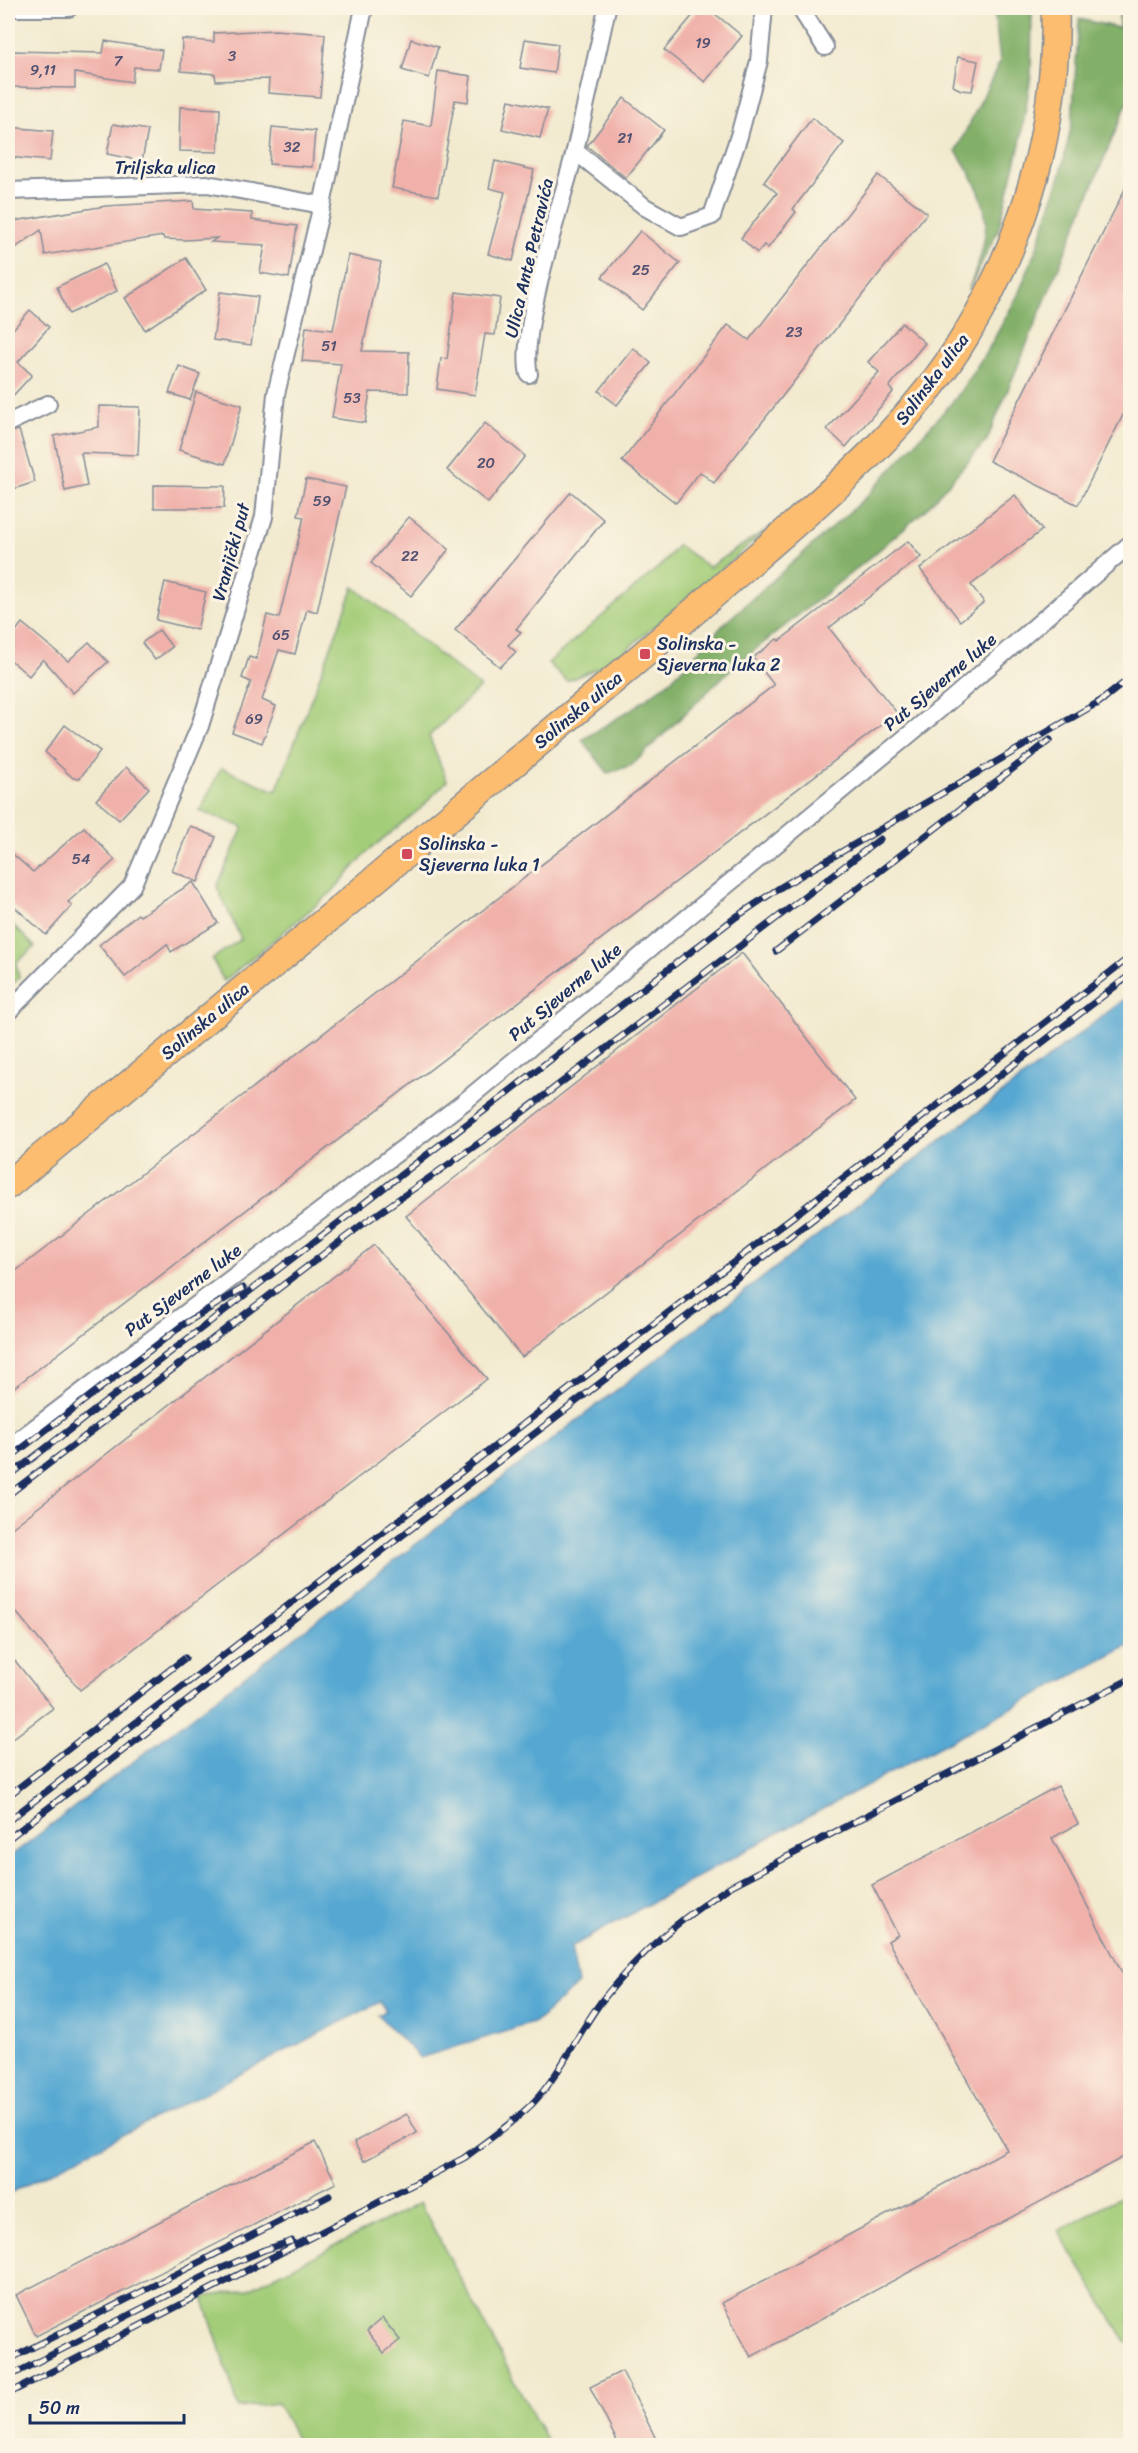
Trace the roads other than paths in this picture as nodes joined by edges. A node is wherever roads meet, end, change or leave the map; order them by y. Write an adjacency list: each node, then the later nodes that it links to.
1 (8, 8): 2 (street)
2 (69, 8)
3 (364, 8): 11 (street, Vranjički put)
4 (607, 8): 9 (street, Ulica Ante Petravića)
5 (764, 8): 9 (street)
6 (800, 8): 8 (street)
7 (1055, 8): 17 (main road, Solinska ulica)
8 (825, 47)
9 (575, 151): 12 (street, Ulica Ante Petravića)
10 (8, 191): 11 (street, Triljska ulica)
11 (322, 205): 16 (street, Vranjički put)
12 (529, 374)
13 (48, 404): 14 (street)
14 (8, 423)
15 (1131, 544): 18 (street, Put Sjeverne luke)
16 (8, 1012)
17 (8, 1185)
18 (8, 1448)

